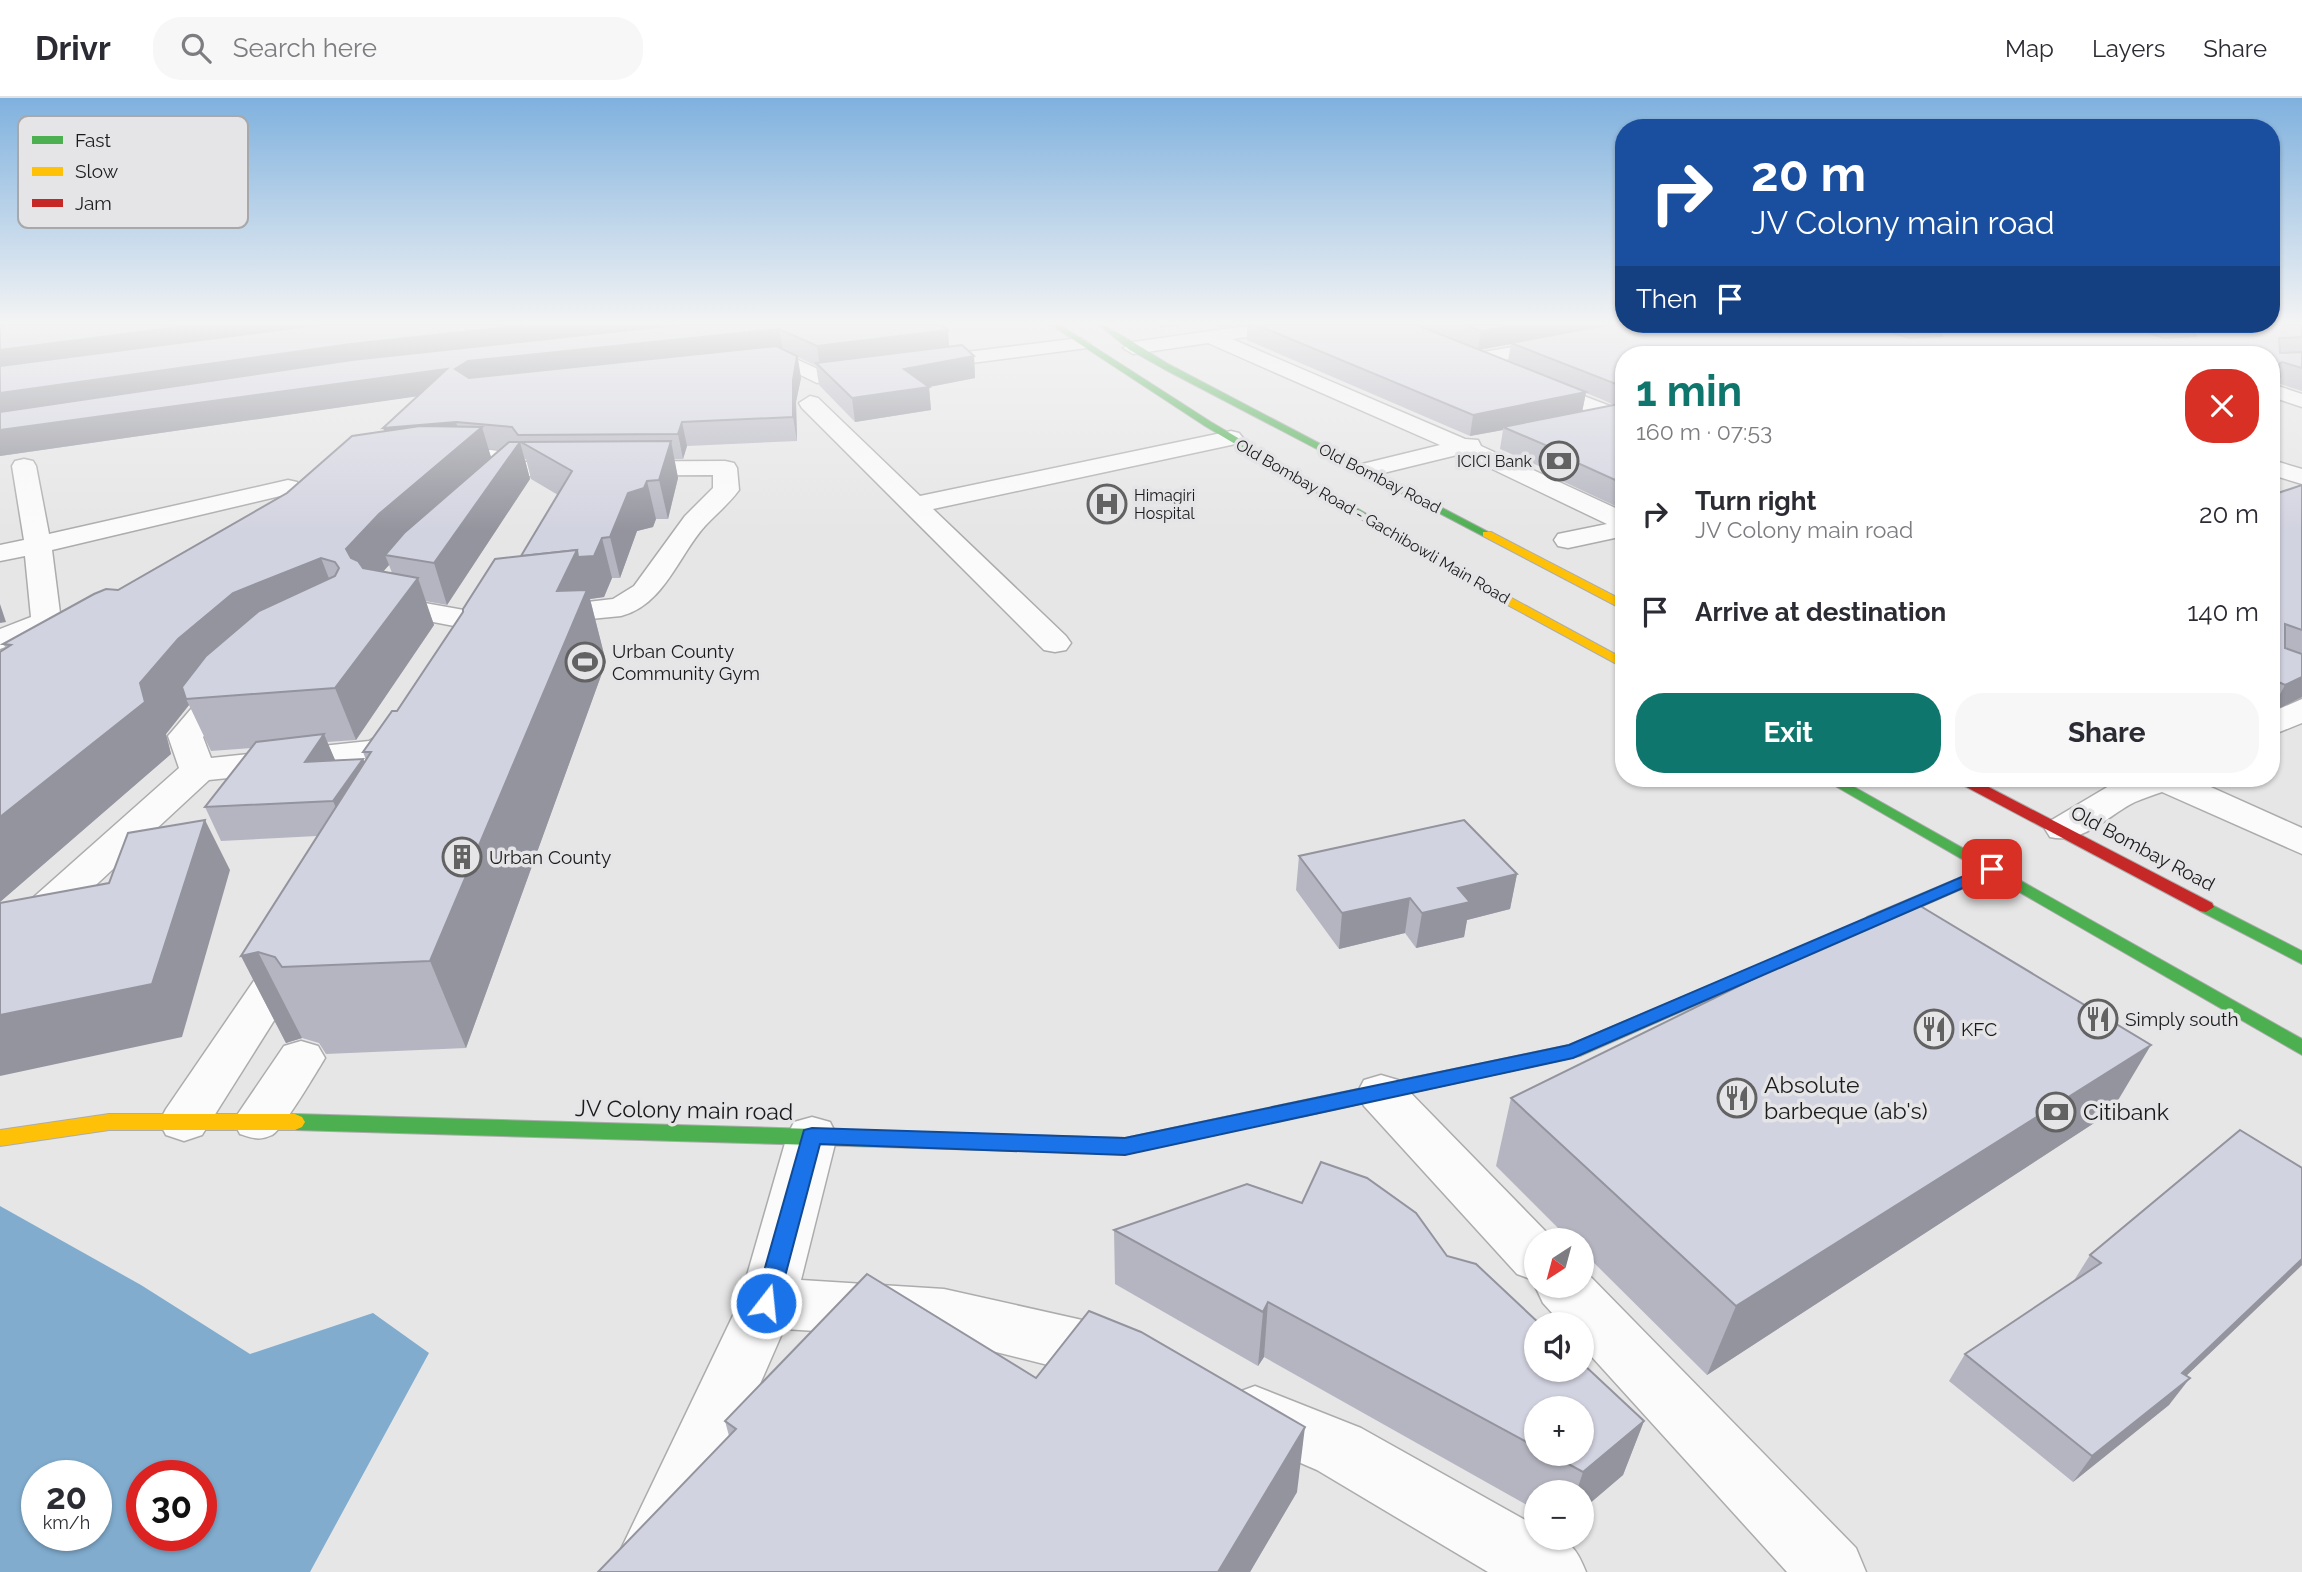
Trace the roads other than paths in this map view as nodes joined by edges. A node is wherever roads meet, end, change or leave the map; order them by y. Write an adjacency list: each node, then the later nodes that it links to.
1 (1160, 394): 11 (main road, Old Bombay Road - Gachibowli Main Road)
2 (1221, 394): 16 (main road, Old Bombay Road)
3 (1341, 394): 13 (street)
4 (1566, 394): 8 (street)
5 (2282, 394): 6 (street)
6 (2302, 401)
7 (810, 403): 20 (street)
8 (1615, 413)
9 (1615, 416): 10 (street)
10 (1578, 424)
11 (1231, 438): 20 (street); 31 (main road, Old Bombay Road - Gachibowli Main Road)
12 (1502, 439): 13 (street)
13 (1464, 447): 16 (street); 21 (street)
14 (408, 460): 26 (street)
15 (24, 466): 24 (street)
16 (1367, 470): 27 (main road, Old Bombay Road)
17 (2280, 470): 18 (street)
18 (2302, 477)
19 (300, 496): 24 (street)
20 (914, 505): 29 (street)
21 (1615, 518)
22 (1615, 530): 23 (street)
23 (1568, 540)
24 (38, 545): 25 (street); 28 (street)
25 (0, 553)
26 (380, 599)
27 (1615, 602)
28 (0, 640)
29 (1055, 643)
30 (258, 658): 34 (street)
31 (1615, 659)
32 (2302, 709): 33 (street)
33 (2280, 720)
34 (198, 769): 35 (street); 44 (street)
35 (409, 776)
36 (1844, 787): 42 (main road)
37 (1978, 787): 40 (main road, Old Bombay Road)
38 (2141, 787): 40 (street)
39 (2181, 787): 41 (street)
40 (2064, 830): 45 (main road, Old Bombay Road)
41 (2302, 842)
42 (1992, 869): 46 (main road); 48 (main road, JV Colony main road)
43 (312, 925): 50 (street)
44 (0, 950)
45 (2302, 958)
46 (2302, 1048)
47 (301, 1058): 49 (street)
48 (1381, 1093): 51 (main road, JV Colony main road); 53 (street)
49 (258, 1121): 50 (main road, JV Colony main road); 51 (main road, JV Colony main road)
50 (184, 1122): 52 (main road, JV Colony main road)
51 (812, 1136): 55 (street)
52 (0, 1138)
53 (1524, 1245)
54 (1574, 1298): 58 (street)
55 (766, 1303): 56 (street); 57 (street)
56 (644, 1572)
57 (1552, 1572)
58 (1832, 1572)

